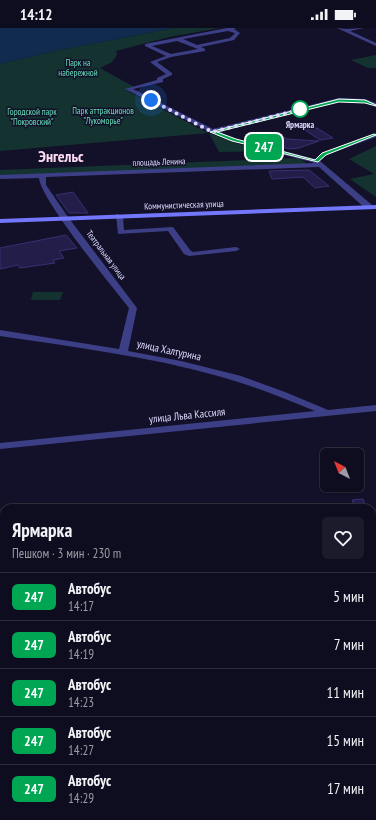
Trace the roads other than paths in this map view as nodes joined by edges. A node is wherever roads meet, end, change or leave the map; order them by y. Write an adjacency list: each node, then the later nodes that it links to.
1 (231, 28): 5 (street); 7 (street)
2 (339, 28): 4 (street)
3 (362, 28): 4 (street)
4 (344, 30): 6 (street)
5 (178, 39): 7 (street); 8 (street)
6 (376, 45)
7 (196, 47): 8 (street)
8 (170, 56): 10 (street)
9 (376, 105): 10 (street)
10 (212, 132): 12 (street)
11 (376, 135): 12 (street)
12 (318, 163): 13 (street, площадь Ленина); 15 (street)
13 (42, 175): 14 (street, площадь Ленина); 18 (street, Театральная улица)
14 (0, 177)
15 (372, 207): 16 (main road); 17 (main road, Коммунистическая улица)
16 (376, 213)
17 (119, 216): 18 (main road, Коммунистическая улица); 20 (street)
18 (65, 218): 19 (main road, Коммунистическая улица); 22 (street, Театральная улица)
19 (0, 221)
20 (236, 249)
21 (0, 333): 22 (street, улица Халтурина)
22 (123, 352): 24 (street, улица Халтурина)
23 (376, 408): 24 (street, улица Льва Кассиля)
24 (327, 413): 25 (street, улица Льва Кассиля)
25 (0, 446)

